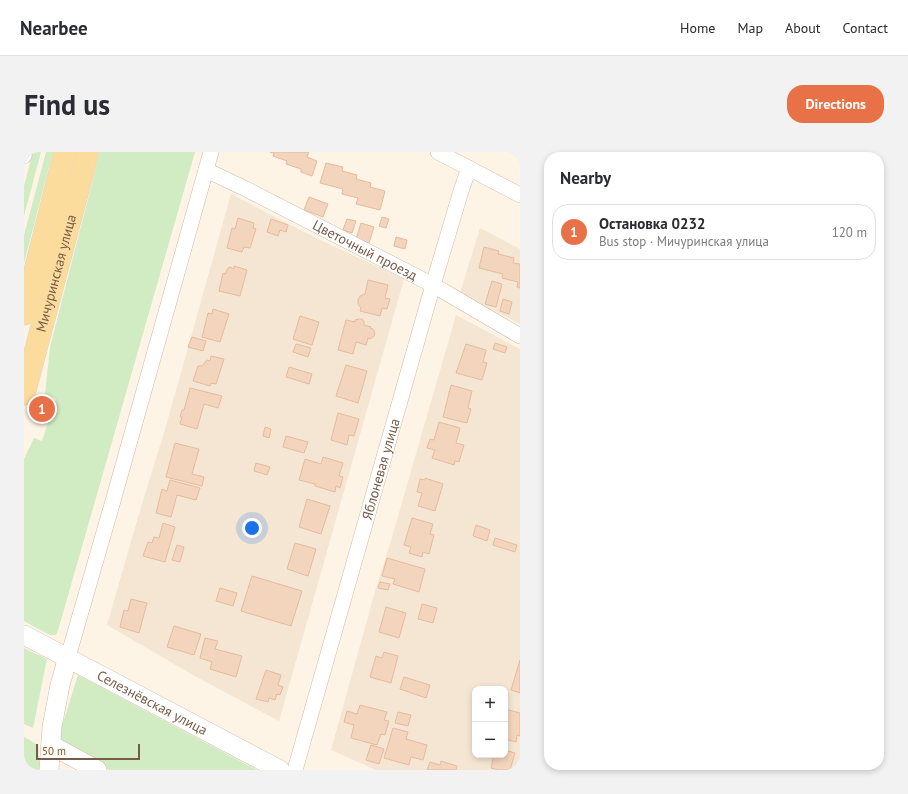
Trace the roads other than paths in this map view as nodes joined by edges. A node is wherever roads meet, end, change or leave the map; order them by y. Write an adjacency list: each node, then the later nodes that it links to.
1 (25, 152): 6 (street)
2 (65, 152): 11 (main road, Мичуринская улица)
3 (88, 152): 13 (main road, Мичуринская улица)
4 (211, 152): 8 (street)
5 (438, 152): 7 (street)
6 (24, 156)
7 (469, 168): 9 (street); 10 (street, Яблоневая улица)
8 (206, 170): 10 (street, Цветочный проезд); 15 (street)
9 (520, 195)
10 (433, 285): 12 (street, Цветочный проезд); 20 (street, Яблоневая улица)
11 (24, 314)
12 (520, 336)
13 (24, 394)
14 (24, 635): 15 (street, Селезнёвская улица)
15 (68, 657): 16 (street); 19 (street, Селезнёвская улица)
16 (51, 745): 17 (street); 18 (street)
17 (49, 770)
18 (97, 770)
19 (280, 770)
20 (295, 770)

